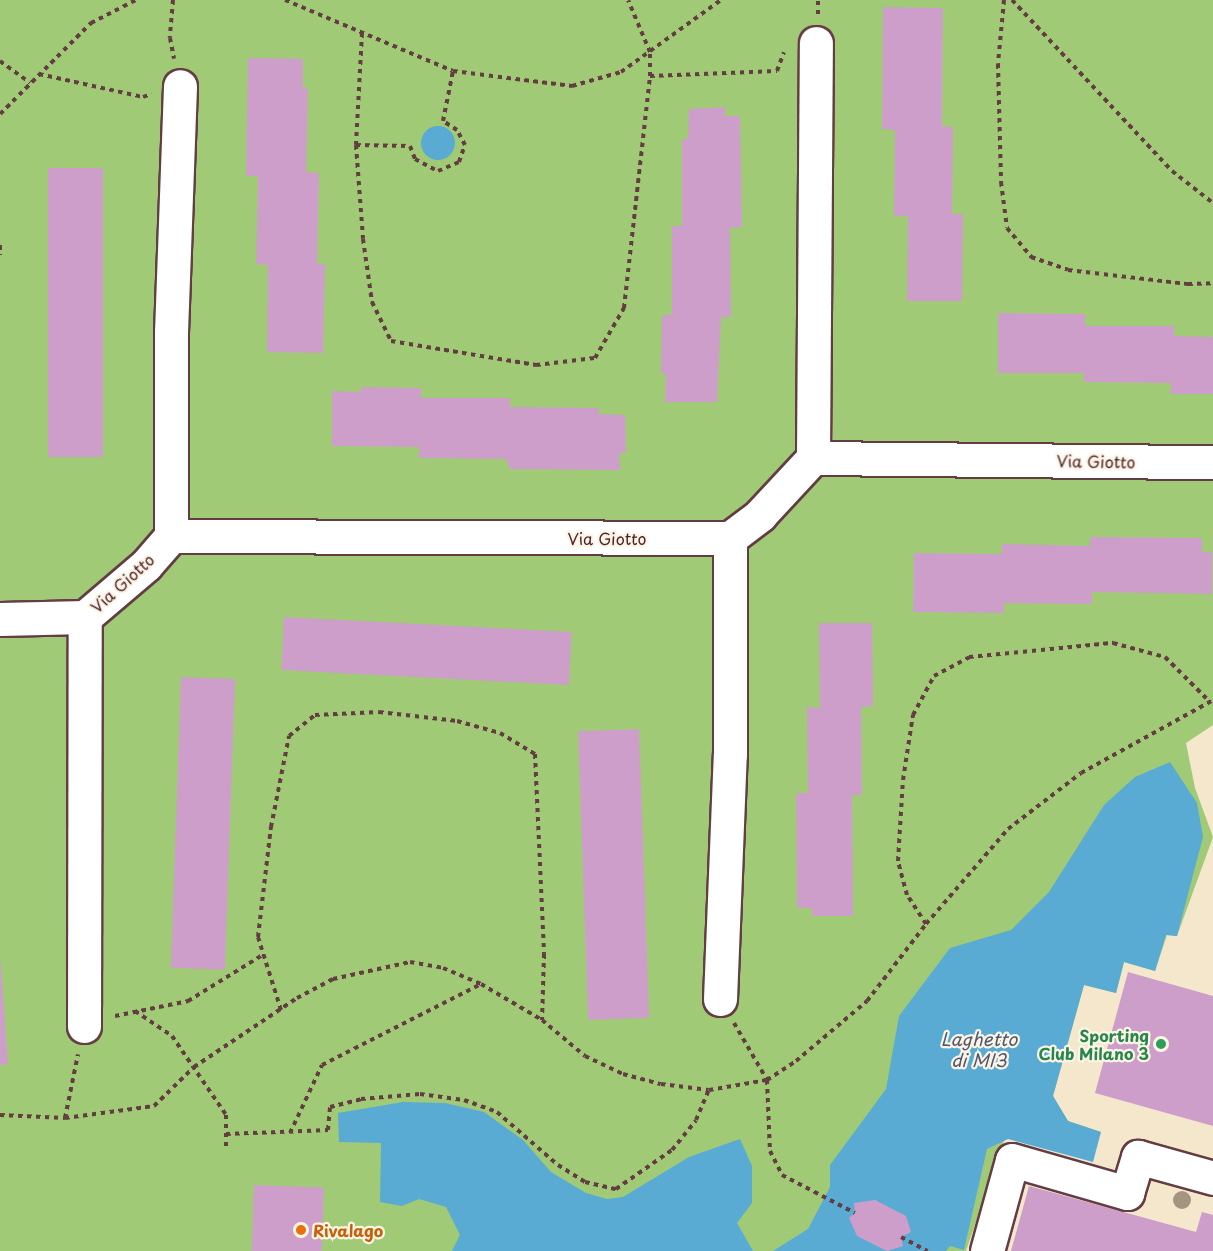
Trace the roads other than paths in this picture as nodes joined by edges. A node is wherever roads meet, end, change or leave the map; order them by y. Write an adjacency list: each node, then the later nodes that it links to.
1 (816, 43): 3 (street)
2 (180, 86): 5 (street)
3 (813, 458): 4 (street, Via Giotto); 6 (street)
4 (1213, 462)
5 (171, 536): 6 (street, Via Giotto); 7 (street, Via Giotto)
6 (730, 538): 9 (street)
7 (85, 617): 8 (street, Via Giotto); 10 (street)
8 (0, 619)
9 (720, 999)
10 (84, 1026)
11 (1213, 1178): 12 (street)
12 (987, 1251)

